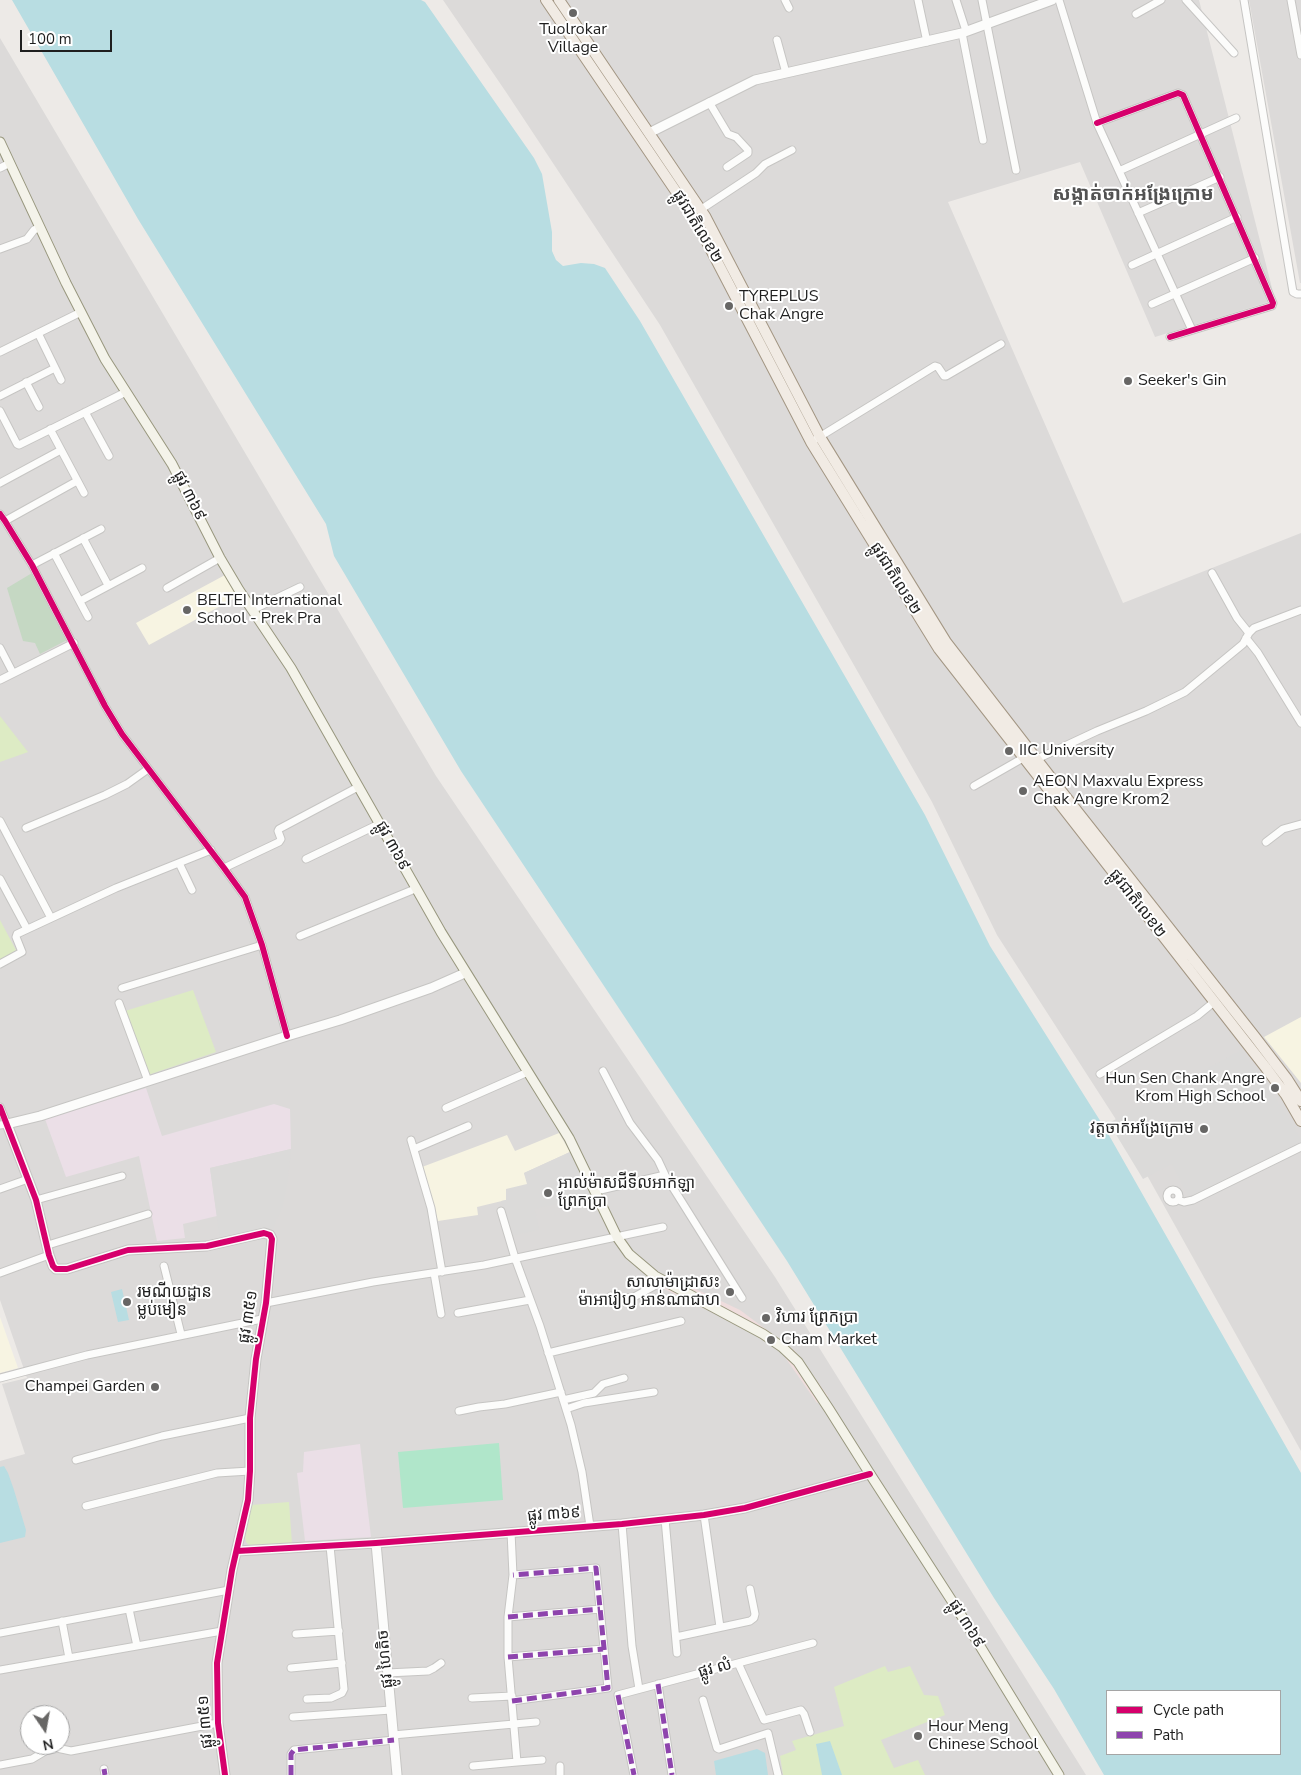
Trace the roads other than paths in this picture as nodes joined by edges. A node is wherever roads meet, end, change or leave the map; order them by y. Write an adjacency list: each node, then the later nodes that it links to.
1 (546, 0): 37 (main road, ផ្លូវជាតិលេខ២)
2 (559, 0): 26 (main road, ផ្លូវជាតិលេខ២)
3 (785, 0): 13 (street)
4 (918, 0): 19 (street)
5 (956, 0): 16 (street)
6 (982, 0): 15 (street)
7 (1052, 0): 15 (street)
8 (1059, 0): 25 (street)
9 (1161, 0): 14 (street)
10 (1186, 0): 20 (street)
11 (1244, 0): 47 (street)
12 (1291, 0): 17 (street)
13 (789, 8)
14 (1136, 14)
15 (987, 24): 16 (street); 34 (street)
16 (964, 32): 19 (street); 28 (street)
17 (1300, 38): 21 (street)
18 (777, 40): 22 (street)
19 (927, 42): 22 (street)
20 (1234, 53)
21 (1301, 56)
22 (786, 73): 23 (street)
23 (709, 102): 26 (street); 32 (street)
24 (1236, 118): 27 (street)
25 (1097, 123): 27 (street); 35 (street)
26 (648, 133): 37 (main road, ផ្លូវជាតិលេខ២)
27 (1201, 134): 35 (street); 36 (street)
28 (983, 140)
29 (0, 142): 31 (main road, ផ្លូវ ៣៦៩)
30 (792, 150): 38 (street)
31 (10, 162): 33 (street); 41 (main road, ផ្លូវ ៣៦៩)
32 (727, 166)
33 (0, 168)
34 (1016, 170)
35 (1119, 171): 39 (street)
36 (1220, 177): 39 (street); 40 (street)
37 (673, 178): 38 (main road, ផ្លូវជាតិលេខ២); 64 (main road, ផ្លូវជាតិលេខ២)
38 (700, 210): 64 (main road, ផ្លូវជាតិលេខ២)
39 (1138, 213): 43 (street)
40 (1237, 216): 43 (street); 44 (street)
41 (40, 227): 42 (street); 49 (main road, ផ្លូវ ៣៦៩)
42 (0, 250)
43 (1156, 252): 45 (street); 46 (street)
44 (1255, 258): 46 (street); 50 (street)
45 (1132, 264)
46 (1175, 292): 48 (street); 50 (street)
47 (1301, 294)
48 (1152, 304)
49 (81, 312): 51 (street); 58 (main road, ផ្លូវ ៣៦៩)
50 (1192, 330): 52 (street)
51 (38, 333): 54 (street); 55 (street)
52 (1170, 337)
53 (1001, 344): 64 (street)
54 (0, 352)
55 (55, 368): 56 (street); 57 (street)
56 (62, 380)
57 (26, 382): 59 (street); 60 (street)
58 (126, 392): 62 (street); 75 (main road, ផ្លូវ ៣៦៩)
59 (0, 396)
60 (39, 407)
61 (0, 411): 63 (street)
62 (85, 412): 63 (street); 66 (street)
63 (50, 429): 65 (street)
64 (815, 439): 92 (main road, ផ្លូវជាតិលេខ២); 93 (main road, ផ្លូវជាតិលេខ២)
65 (61, 450): 67 (street); 68 (street)
66 (109, 456)
67 (77, 481): 69 (street); 71 (street)
68 (0, 483)
69 (84, 493)
70 (0, 514): 71 (street)
71 (6, 521): 76 (street)
72 (100, 528): 73 (street)
73 (83, 538): 74 (street); 79 (street)
74 (54, 553): 76 (street); 82 (street)
75 (220, 558): 81 (street); 83 (main road, ផ្លូវ ៣៦៩)
76 (32, 565): 87 (street)
77 (142, 568): 79 (street)
78 (1212, 573): 86 (street)
79 (108, 586): 82 (street)
80 (300, 587): 83 (street)
81 (166, 588)
82 (80, 601): 85 (street)
83 (252, 610): 96 (main road, ផ្លូវ ៣៦៩)
84 (1301, 610): 86 (street)
85 (88, 618)
86 (1248, 635): 91 (street); 93 (street)
87 (74, 643): 89 (street); 94 (street)
88 (0, 648): 89 (street)
89 (13, 673): 90 (street)
90 (0, 680)
91 (1301, 722)
92 (1023, 758): 95 (street); 106 (main road, ផ្លូវជាតិលេខ២)
93 (1037, 759): 106 (main road, ផ្លូវជាតិលេខ២)
94 (148, 769): 100 (street); 102 (street)
95 (974, 786)
96 (358, 787): 98 (main road, ផ្លូវ ៣៦៩); 105 (street)
97 (0, 821): 110 (street)
98 (379, 824): 103 (street); 108 (main road, ផ្លូវ ៣៦៩)
99 (1301, 824): 101 (street)
100 (26, 828)
101 (1266, 842)
102 (210, 850): 104 (street); 105 (street)
103 (306, 859)
104 (179, 863): 109 (street); 110 (street)
105 (224, 868): 114 (street)
106 (1122, 876): 112 (main road, ផ្លូវជាតិលេខ២)
107 (0, 879): 111 (street)
108 (415, 889): 113 (street); 116 (main road, ផ្លូវ ៣៦៩)
109 (192, 890)
110 (51, 918): 111 (street)
111 (27, 929): 115 (street)
112 (1168, 935): 118 (main road, ផ្លូវជាតិលេខ២); 125 (main road, ផ្លូវជាតិលេខ២)
113 (300, 936)
114 (262, 945): 117 (street); 120 (street)
115 (0, 964)
116 (466, 973): 120 (street); 121 (main road, ផ្លូវ ៣៦៩)
117 (122, 988)
118 (1214, 1002): 123 (street); 128 (main road, ផ្លូវជាតិលេខ២)
119 (119, 1003): 124 (street)
120 (287, 1036): 124 (street)
121 (528, 1072): 127 (street); 138 (main road, ផ្លូវ ៣៦៩)
122 (603, 1072): 134 (street)
123 (1100, 1074)
124 (148, 1081): 129 (street)
125 (1301, 1101)
126 (0, 1107): 129 (street)
127 (446, 1108)
128 (1301, 1121)
129 (3, 1124): 136 (street)
130 (468, 1126): 133 (street)
131 (412, 1140): 133 (street)
132 (1301, 1147): 140 (street)
133 (414, 1149): 149 (street)
134 (665, 1175): 138 (street); 154 (street)
135 (122, 1176): 139 (street)
136 (28, 1179): 137 (street); 139 (street)
137 (0, 1189)
138 (596, 1191): 144 (main road, ផ្លូវ ៣៦៩)
139 (36, 1200): 145 (street)
140 (1178, 1200)
141 (501, 1211): 147 (street)
142 (148, 1214): 145 (street)
143 (664, 1227): 144 (street)
144 (617, 1237): 147 (street); 152 (main road, ផ្លូវ ៣៦៩)
145 (48, 1245): 146 (street)
146 (49, 1255): 150 (street); 156 (street, ផ្លូវ ៣៥១)
147 (515, 1258): 149 (street); 155 (street)
148 (164, 1266): 161 (street)
149 (442, 1272): 151 (street)
150 (0, 1273)
151 (434, 1273): 156 (street); 158 (street)
152 (660, 1279): 153 (street); 173 (main road, ផ្លូវ ៣៦៩)
153 (612, 1296)
154 (742, 1298)
155 (530, 1300): 157 (street); 162 (street)
156 (266, 1302): 159 (street, ផ្លូវ ៣៥១)
157 (458, 1313)
158 (441, 1314)
159 (262, 1319): 161 (street); 170 (street, ផ្លូវ ៣៥១)
160 (681, 1321): 162 (street)
161 (181, 1334): 163 (street)
162 (548, 1352): 165 (street)
163 (0, 1378)
164 (624, 1378): 167 (street)
165 (561, 1392): 167 (street); 169 (street)
166 (654, 1392): 168 (street)
167 (563, 1400): 168 (street)
168 (566, 1409): 178 (street)
169 (459, 1411)
170 (250, 1418): 171 (street); 172 (street, ផ្លូវ ៣៥១)
171 (76, 1460)
172 (250, 1471): 174 (street); 182 (street, ផ្លូវ ៣៥១)
173 (870, 1474): 175 (street, ផ្លូវ ៣៦៩); 235 (main road, ផ្លូវ ៣៦៩)
174 (86, 1506)
175 (704, 1515): 176 (street, ផ្លូវ ៣៦៩); 190 (street)
176 (665, 1519): 177 (street, ផ្លូវ ៣៦៩); 195 (street)
177 (622, 1524): 178 (street, ផ្លូវ ៣៦៩); 209 (street)
178 (590, 1526): 179 (street, ផ្លូវ ៣៦៩)
179 (511, 1532): 180 (street, ផ្លូវ ៣៦៩); 183 (street)
180 (376, 1543): 181 (street, ផ្លូវ ៣៦៩); 207 (street, ផ្លូវ ហៃតិច)
181 (330, 1546): 182 (street, ផ្លូវ ៣៦៩); 191 (street)
182 (237, 1551): 185 (street, ផ្លូវ ៣៥១)
183 (513, 1575): 186 (street); 188 (street)
184 (750, 1589): 190 (street)
185 (229, 1590): 187 (street); 192 (street, ផ្លូវ ៣៥១)
186 (600, 1608): 188 (street); 198 (street)
187 (129, 1609): 189 (street); 197 (street)
188 (508, 1617): 200 (street)
189 (62, 1621): 193 (street); 201 (street)
190 (720, 1627): 195 (street)
191 (338, 1630): 194 (street); 203 (street)
192 (222, 1631): 197 (street); 218 (street, ផ្លូវ ៣៥១)
193 (0, 1633)
194 (296, 1634)
195 (676, 1637): 199 (street)
196 (813, 1643): 204 (street, ផ្លូវ លំ)
197 (137, 1646): 201 (street)
198 (604, 1649): 200 (street); 211 (street)
199 (676, 1653)
200 (508, 1657): 211 (street)
201 (69, 1658): 206 (street)
202 (441, 1662): 207 (street)
203 (342, 1663): 205 (street); 212 (street)
204 (738, 1663): 208 (street, ផ្លូវ លំ); 216 (street)
205 (291, 1668)
206 (0, 1670)
207 (387, 1673): 214 (street, ផ្លូវ ហៃតិច)
208 (658, 1684): 209 (street, ផ្លូវ លំ); 233 (street)
209 (639, 1689): 232 (street, ផ្លូវ លំ)
210 (472, 1698): 211 (street)
211 (512, 1698): 219 (street)
212 (307, 1699)
213 (702, 1700): 221 (street)
214 (391, 1710): 215 (street); 222 (street, ផ្លូវ ហៃតិច)
215 (293, 1717)
216 (764, 1720): 220 (street); 221 (street)
217 (536, 1722): 219 (street)
218 (218, 1723): 225 (street); 228 (street, ផ្លូវ ៣៥១)
219 (514, 1724): 222 (street); 224 (street)
220 (810, 1732)
221 (768, 1733): 234 (street)
222 (393, 1738): 229 (street); 230 (street, ផ្លូវ ហៃតិច)
223 (542, 1760): 224 (street)
224 (517, 1762): 226 (street)
225 (0, 1765)
226 (472, 1766)
227 (560, 1766): 231 (street)
228 (225, 1775)
229 (291, 1775)
230 (397, 1775)
231 (560, 1775)
232 (634, 1775)
233 (672, 1775)
234 (778, 1775)
235 (1059, 1775)

